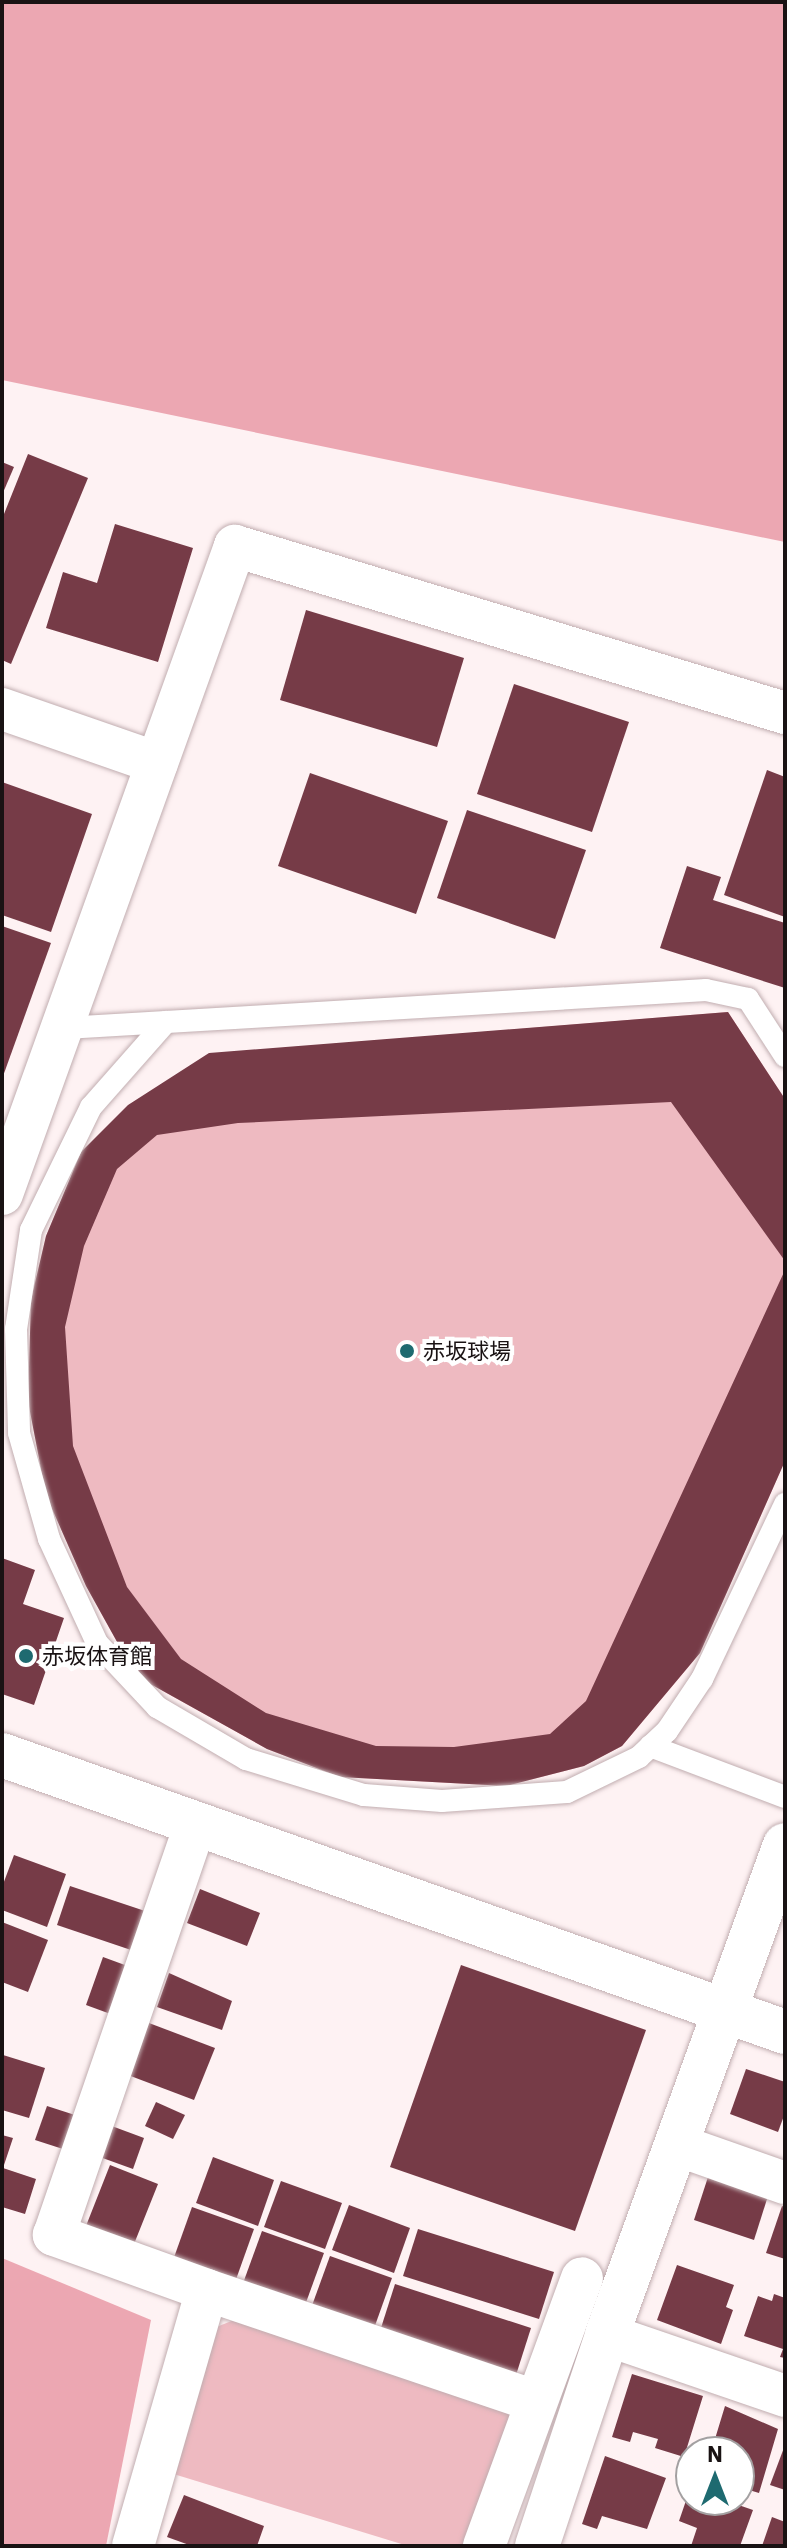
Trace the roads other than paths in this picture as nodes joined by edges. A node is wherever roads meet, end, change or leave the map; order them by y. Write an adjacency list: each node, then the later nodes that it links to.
1 (2, 709): 3 (street)
2 (785, 713): 3 (street)
3 (157, 763): 5 (street)
4 (166, 1022): 5 (lane); 6 (lane); 9 (lane)
5 (65, 1028): 7 (street)
6 (785, 1056)
7 (2, 1194)
8 (785, 1504): 9 (lane)
9 (650, 1746): 11 (lane)
10 (2, 1755): 12 (street)
11 (785, 1797)
12 (196, 1823): 14 (street); 19 (street)
13 (785, 1845): 14 (street)
14 (727, 2011): 15 (street); 16 (street)
15 (785, 2032)
16 (677, 2145): 17 (street); 20 (street)
17 (785, 2183)
18 (582, 2278): 22 (street)
19 (207, 2290): 22 (street); 24 (street)
20 (607, 2335): 21 (street); 23 (street)
21 (785, 2396)
22 (535, 2401): 25 (street)
23 (547, 2543)
24 (133, 2546)
25 (484, 2546)

